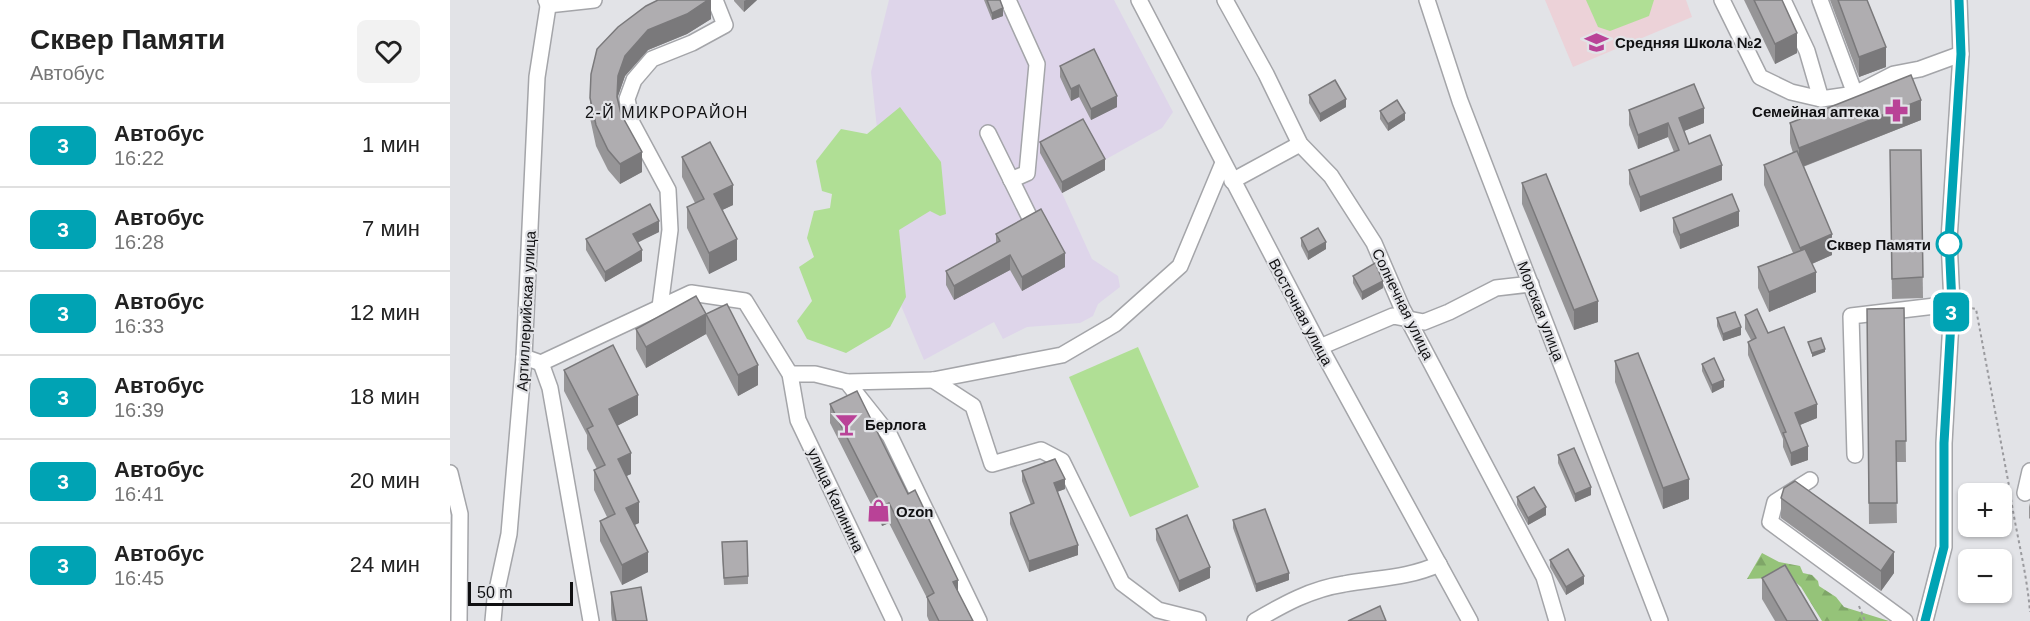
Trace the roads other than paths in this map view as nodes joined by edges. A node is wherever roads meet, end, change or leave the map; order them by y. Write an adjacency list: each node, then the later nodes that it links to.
1 (594, 0): 11 (street)
2 (715, 0): 23 (street)
3 (1008, 0): 18 (street)
4 (1139, 0): 17 (street, Восточная улица)
5 (1225, 0): 16 (street, Солнечная улица)
6 (1427, 0): 21 (street, Морская улица)
7 (1722, 0): 14 (street)
8 (1783, 0): 14 (street)
9 (1820, 0): 13 (street)
10 (1959, 0): 12 (street)
11 (548, 2): 26 (street, Артиллерийская улица)
12 (1961, 54): 13 (street); 22 (street)
13 (1855, 93): 14 (street)
14 (1821, 99)
15 (988, 133): 18 (street)
16 (1300, 144): 19 (street); 24 (street, Солнечная улица)
17 (1223, 163): 19 (street, Восточная улица); 29 (street)
18 (1011, 180): 20 (street)
19 (1232, 181): 25 (street, Восточная улица)
20 (1030, 218)
21 (1531, 284): 24 (street); 37 (street, Морская улица)
22 (1952, 304): 31 (street); 48 (street)
23 (660, 307): 27 (street); 28 (street)
24 (1409, 321): 25 (street); 46 (street, Солнечная улица)
25 (1320, 347): 36 (street, Восточная улица)
26 (524, 357): 27 (street); 39 (street, Артиллерийская улица)
27 (541, 363): 40 (street)
28 (790, 374): 30 (street); 41 (street, улица Калинина)
29 (933, 380): 30 (street); 43 (street)
30 (847, 382): 42 (street)
31 (1856, 455)
32 (2030, 471): 35 (street)
33 (450, 473): 38 (street)
34 (1810, 480): 47 (street)
35 (2025, 493)
36 (1439, 564): 44 (street); 45 (street, Восточная улица)
37 (1654, 619)
38 (459, 621)
39 (493, 621)
40 (591, 621)
41 (894, 621)
42 (980, 621)
43 (1201, 621)
44 (1255, 621)
45 (1470, 621)
46 (1557, 621)
47 (1905, 621)
48 (1925, 621)

